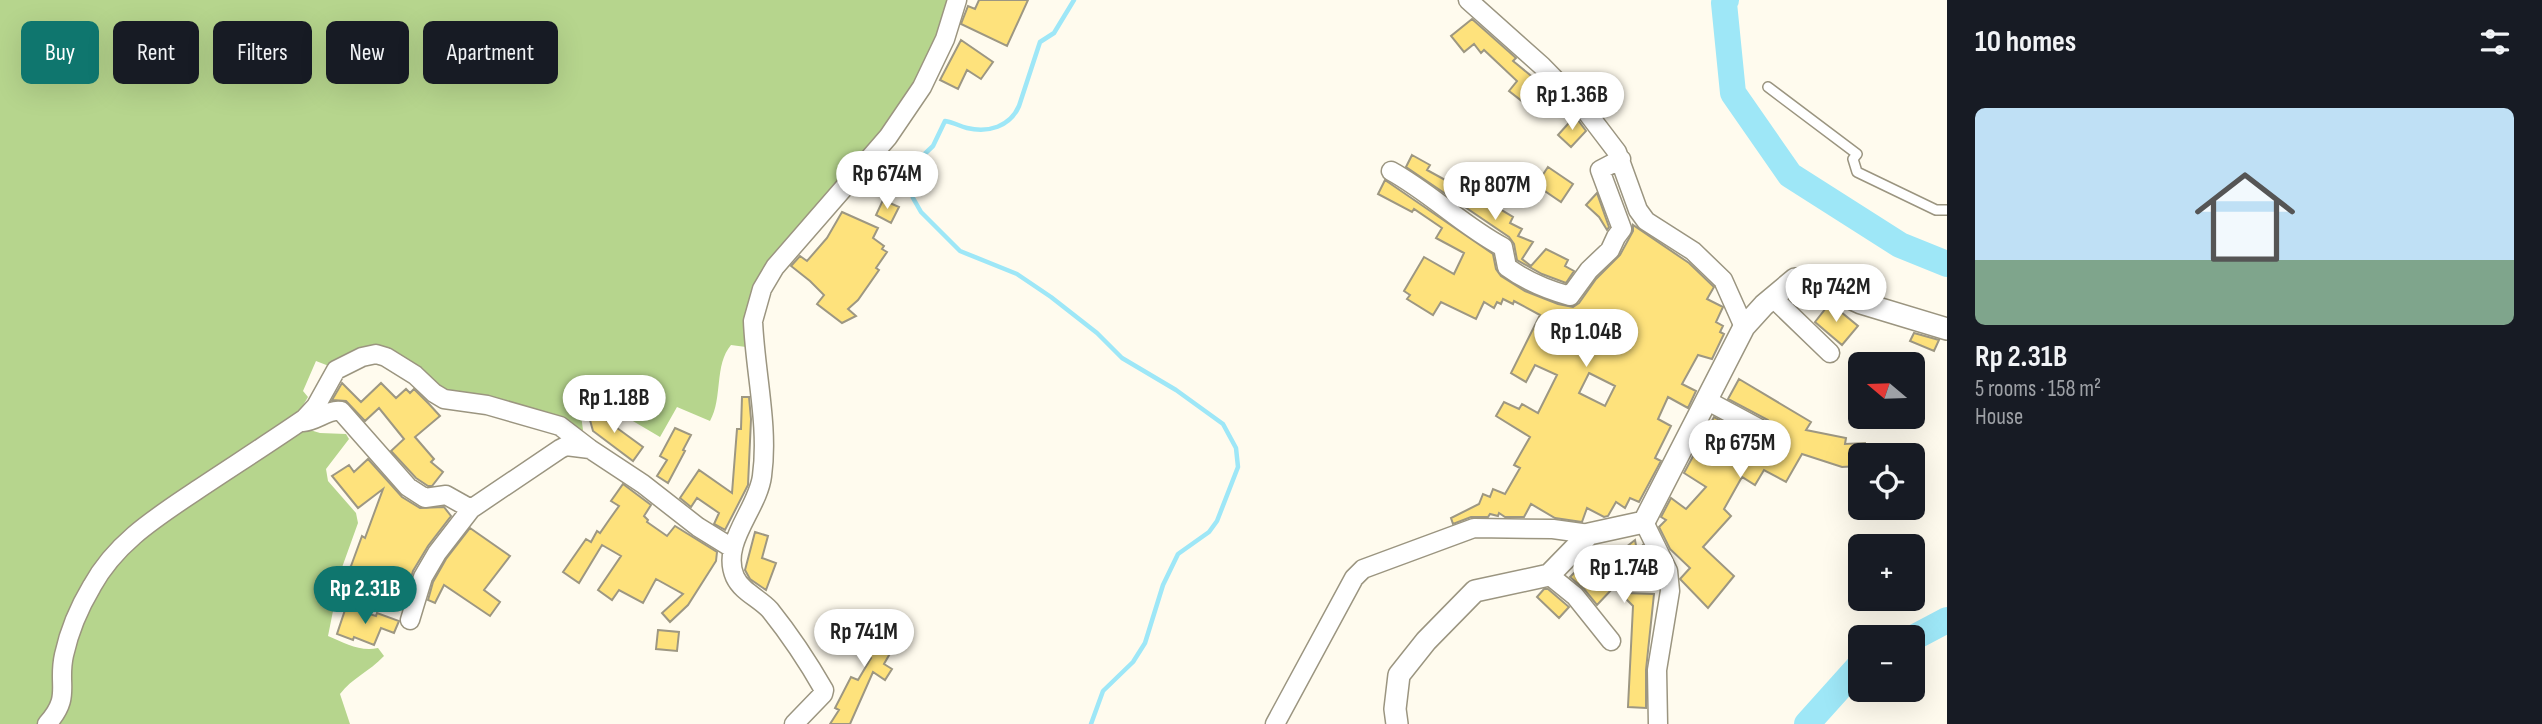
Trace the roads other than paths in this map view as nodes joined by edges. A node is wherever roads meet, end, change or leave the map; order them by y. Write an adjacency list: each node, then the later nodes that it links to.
1 (957, 0): 18 (street)
2 (1468, 0): 4 (street)
3 (1768, 87): 6 (lane)
4 (1621, 159): 5 (street); 8 (street)
5 (1391, 171)
6 (1947, 210)
7 (1772, 297): 8 (street); 9 (street); 10 (street)
8 (1744, 327): 11 (street)
9 (1947, 329)
10 (1830, 353)
11 (1706, 400): 13 (street); 16 (street)
12 (300, 422): 14 (street); 15 (street); 22 (street)
13 (1762, 430)
14 (590, 449): 15 (street); 18 (street)
15 (471, 509): 20 (street)
16 (1644, 522): 17 (street); 26 (street)
17 (1588, 534): 19 (street); 24 (street)
18 (732, 548): 23 (street)
19 (1549, 575): 21 (street); 25 (street)
20 (410, 620)
21 (1611, 641)
22 (47, 724)
23 (794, 724)
24 (1275, 724)
25 (1397, 724)
26 (1658, 724)

